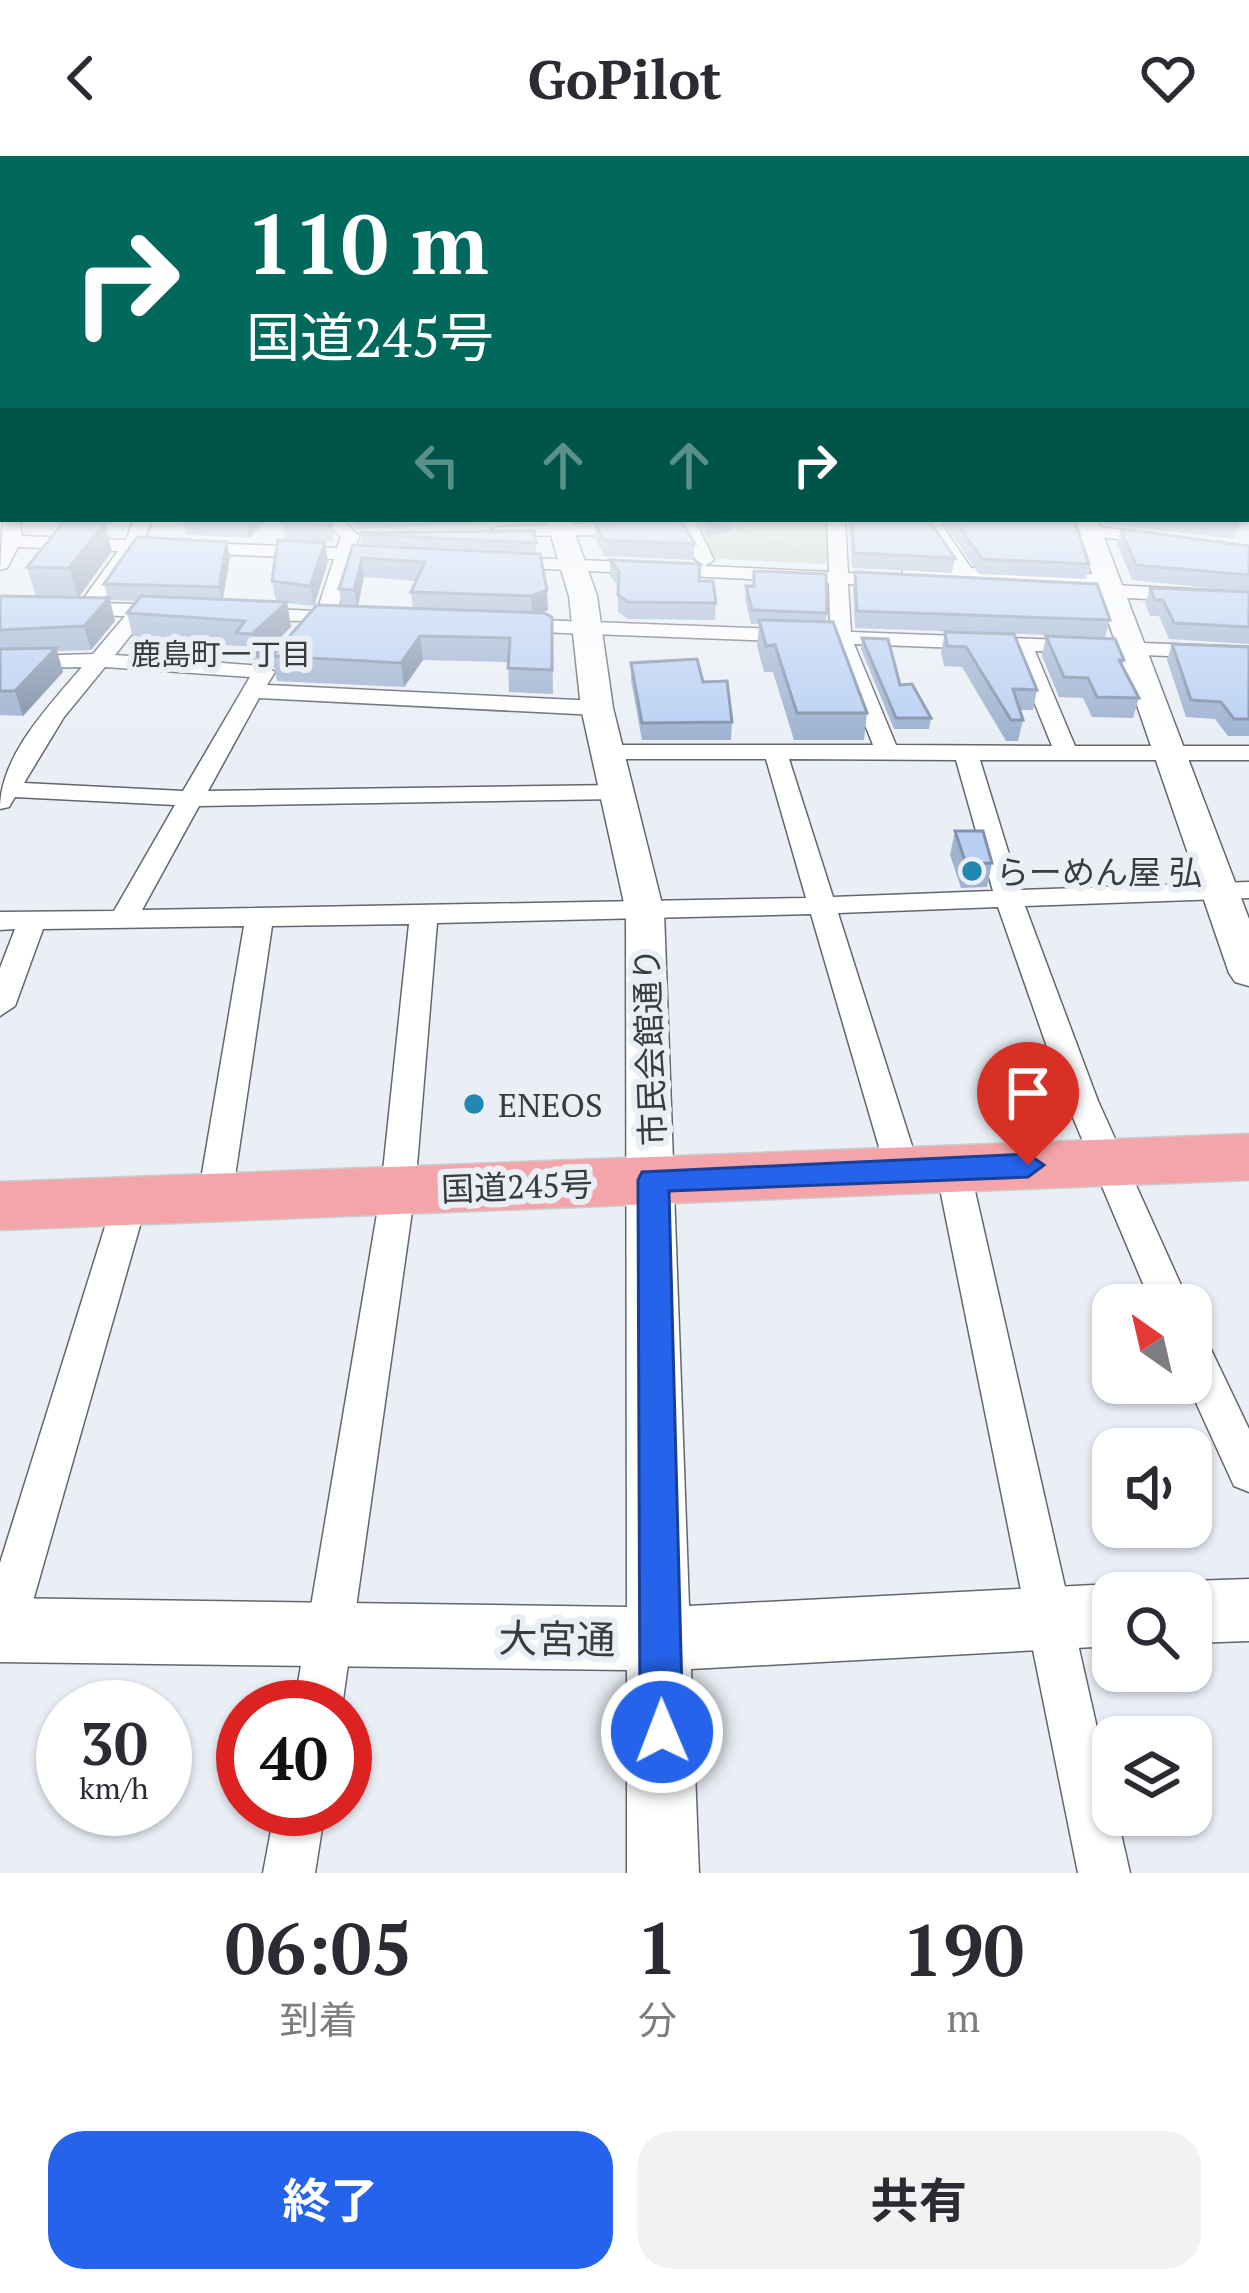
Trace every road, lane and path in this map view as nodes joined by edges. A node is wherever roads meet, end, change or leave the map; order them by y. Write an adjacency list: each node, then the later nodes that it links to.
1 (107, 578): 11 (street)
2 (332, 578): 16 (street)
3 (576, 578): 18 (street, 市民会館通り)
4 (832, 578): 19 (street)
5 (973, 578): 8 (street)
6 (1022, 578): 8 (street)
7 (1107, 578): 8 (street)
8 (1110, 586): 9 (street); 21 (street)
9 (1249, 598)
10 (0, 606): 11 (street)
11 (87, 608): 12 (street)
12 (141, 610): 13 (street); 23 (street)
13 (184, 611)
14 (226, 613): 16 (street)
15 (373, 619): 16 (street)
16 (313, 623)
17 (492, 624): 18 (street)
18 (588, 628): 19 (street); 26 (street, 市民会館通り)
19 (841, 638): 20 (street); 30 (street)
20 (1022, 646): 21 (street); 28 (street)
21 (1132, 650): 22 (street); 31 (street)
22 (1249, 653)
23 (97, 660): 24 (street); 25 (street); 33 (street)
24 (0, 663)
25 (265, 672): 26 (street); 34 (street)
26 (608, 750): 29 (street); 34 (street); 38 (street, 市民会館通り)
27 (964, 750): 28 (street); 30 (street); 36 (street)
28 (1065, 750): 31 (street)
29 (775, 751): 30 (street); 37 (street)
30 (886, 751)
31 (1167, 751): 32 (street); 35 (street)
32 (1249, 753)
33 (2, 793): 34 (street)
34 (193, 799): 41 (street)
35 (1233, 891): 36 (street); 44 (street)
36 (1005, 901): 37 (street); 47 (street)
37 (826, 907): 38 (street); 48 (street)
38 (645, 912): 39 (street); 49 (street, 市民会館通り)
39 (424, 915): 40 (street); 50 (street)
40 (259, 918): 41 (street); 51 (street)
41 (123, 920): 43 (street)
42 (0, 921): 43 (street)
43 (32, 922): 45 (street)
44 (1249, 973)
45 (0, 1006)
46 (1249, 1157): 47 (highway, 国道245号)
47 (1104, 1162): 48 (highway, 国道245号); 54 (street)
48 (928, 1170): 49 (highway, 国道245号); 60 (street)
49 (653, 1180): 50 (highway, 国道245号); 63 (street, 市民会館通り)
50 (398, 1190): 51 (highway, 国道245号); 62 (street)
51 (214, 1197): 52 (highway, 国道245号)
52 (130, 1201): 53 (highway, 国道245号); 61 (street)
53 (0, 1206)
54 (1161, 1284)
55 (1212, 1394): 56 (street)
56 (1249, 1473)
57 (1249, 1610): 58 (street)
58 (1212, 1611)
59 (1092, 1617): 60 (street, 大宮通)
60 (1048, 1618): 63 (street, 大宮通); 68 (street)
61 (1, 1632): 62 (street, 大宮通)
62 (330, 1635): 63 (street, 大宮通); 64 (street)
63 (660, 1639): 67 (street, 市民会館通り)
64 (322, 1680)
65 (295, 1836): 66 (street)
66 (289, 1873)
67 (663, 1873)
68 (1104, 1873)

